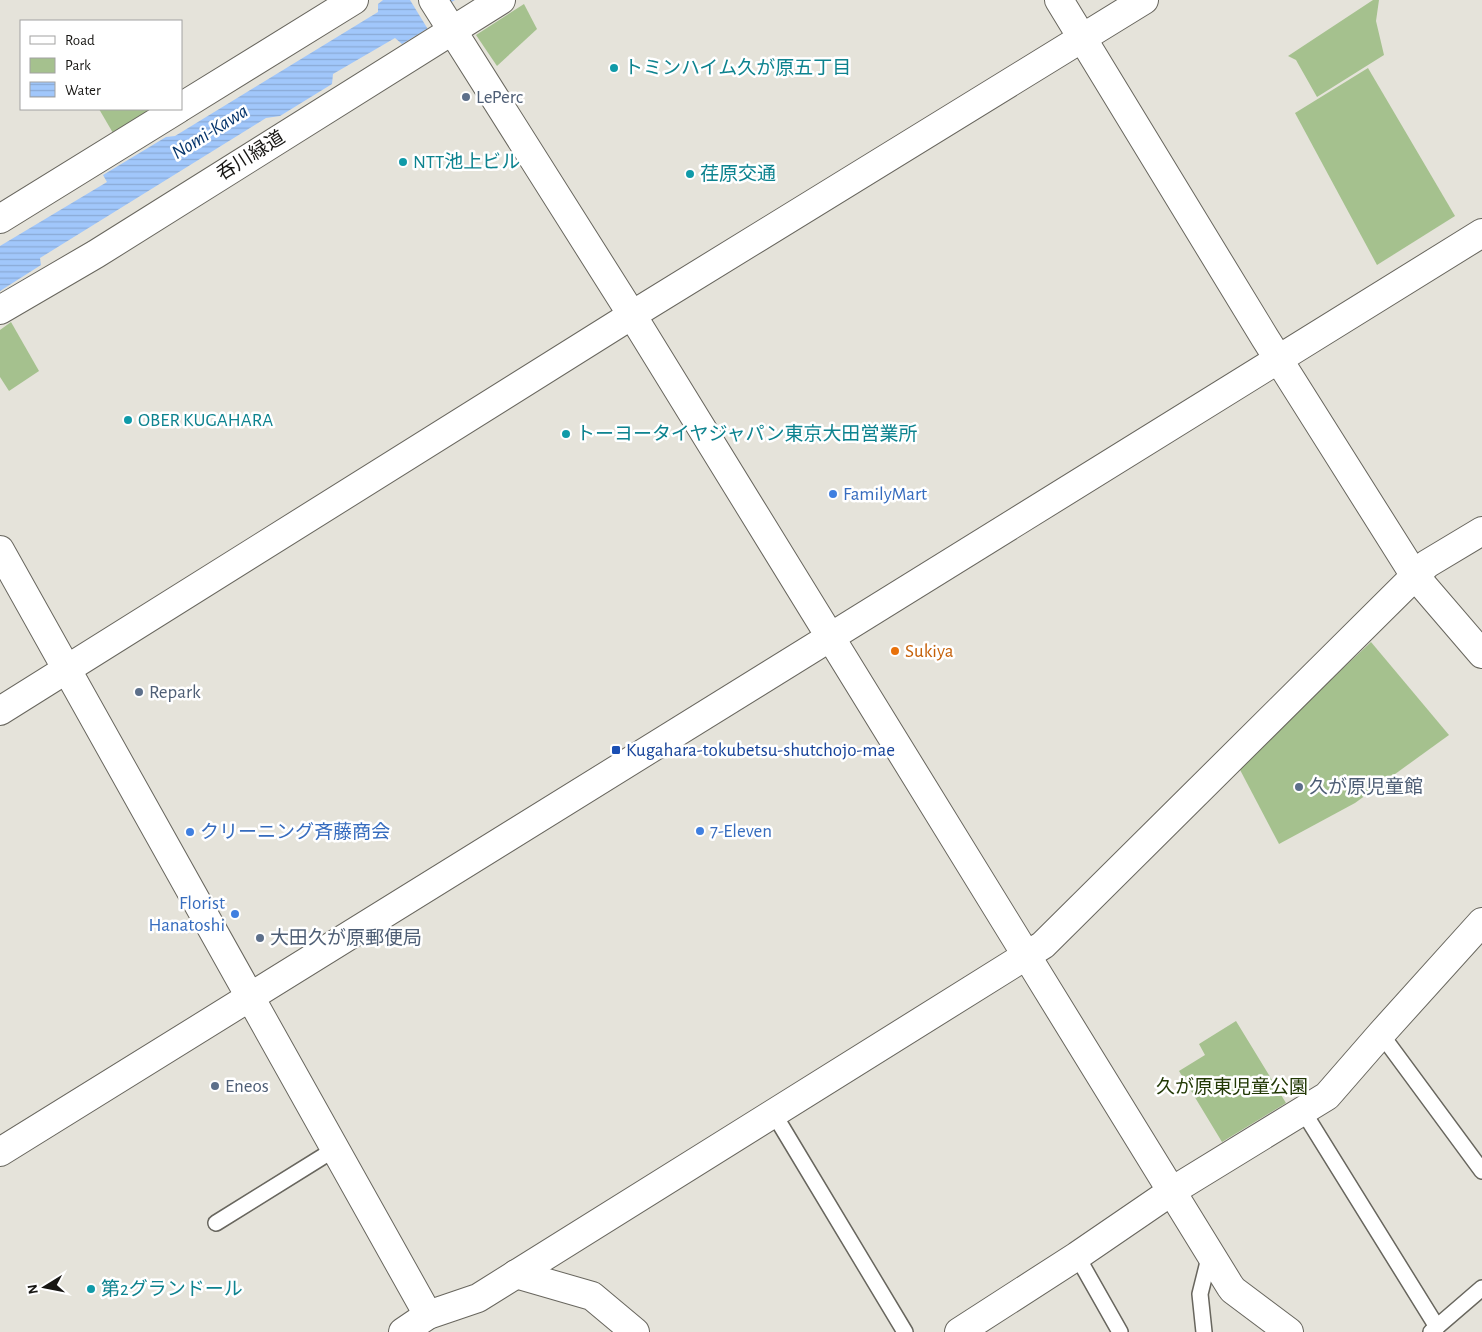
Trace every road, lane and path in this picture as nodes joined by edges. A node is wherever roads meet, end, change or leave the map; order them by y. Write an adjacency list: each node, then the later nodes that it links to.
1 (354, 0): 7 (street)
2 (501, 0): 5 (street, 呑川緑道)
3 (1059, 0): 6 (street)
4 (1144, 0): 6 (street)
5 (443, 17): 11 (street, 呑川緑道); 12 (street)
6 (1082, 38): 12 (street); 13 (street)
7 (182, 106)
8 (176, 110): 9 (street)
9 (0, 219)
10 (1482, 232): 13 (street)
11 (0, 310)
12 (632, 315): 17 (street); 19 (street)
13 (1279, 360): 16 (street); 17 (street)
14 (1482, 531): 16 (street)
15 (0, 550): 19 (street)
16 (1416, 576): 18 (street); 22 (street)
17 (830, 637): 22 (street); 23 (street)
18 (1482, 654)
19 (68, 670): 20 (street); 23 (street)
20 (0, 711)
21 (1482, 922): 24 (street)
22 (1027, 957): 26 (street); 30 (street)
23 (250, 997): 27 (street); 28 (street)
24 (1381, 1034): 25 (street); 29 (lane)
25 (1303, 1111): 30 (street); 37 (lane)
26 (774, 1114): 34 (street); 40 (lane)
27 (335, 1149): 31 (lane); 36 (street)
28 (0, 1152)
29 (1482, 1171)
30 (1172, 1191): 32 (street); 33 (street)
31 (216, 1223)
32 (1210, 1254): 43 (lane); 44 (street)
33 (1077, 1256): 41 (street); 42 (lane)
34 (516, 1274): 36 (street); 39 (street)
35 (1482, 1288): 37 (lane)
36 (428, 1315): 38 (street)
37 (1434, 1329)
38 (403, 1332)
39 (635, 1332)
40 (905, 1332)
41 (959, 1332)
42 (1120, 1332)
43 (1204, 1332)
44 (1289, 1332)

